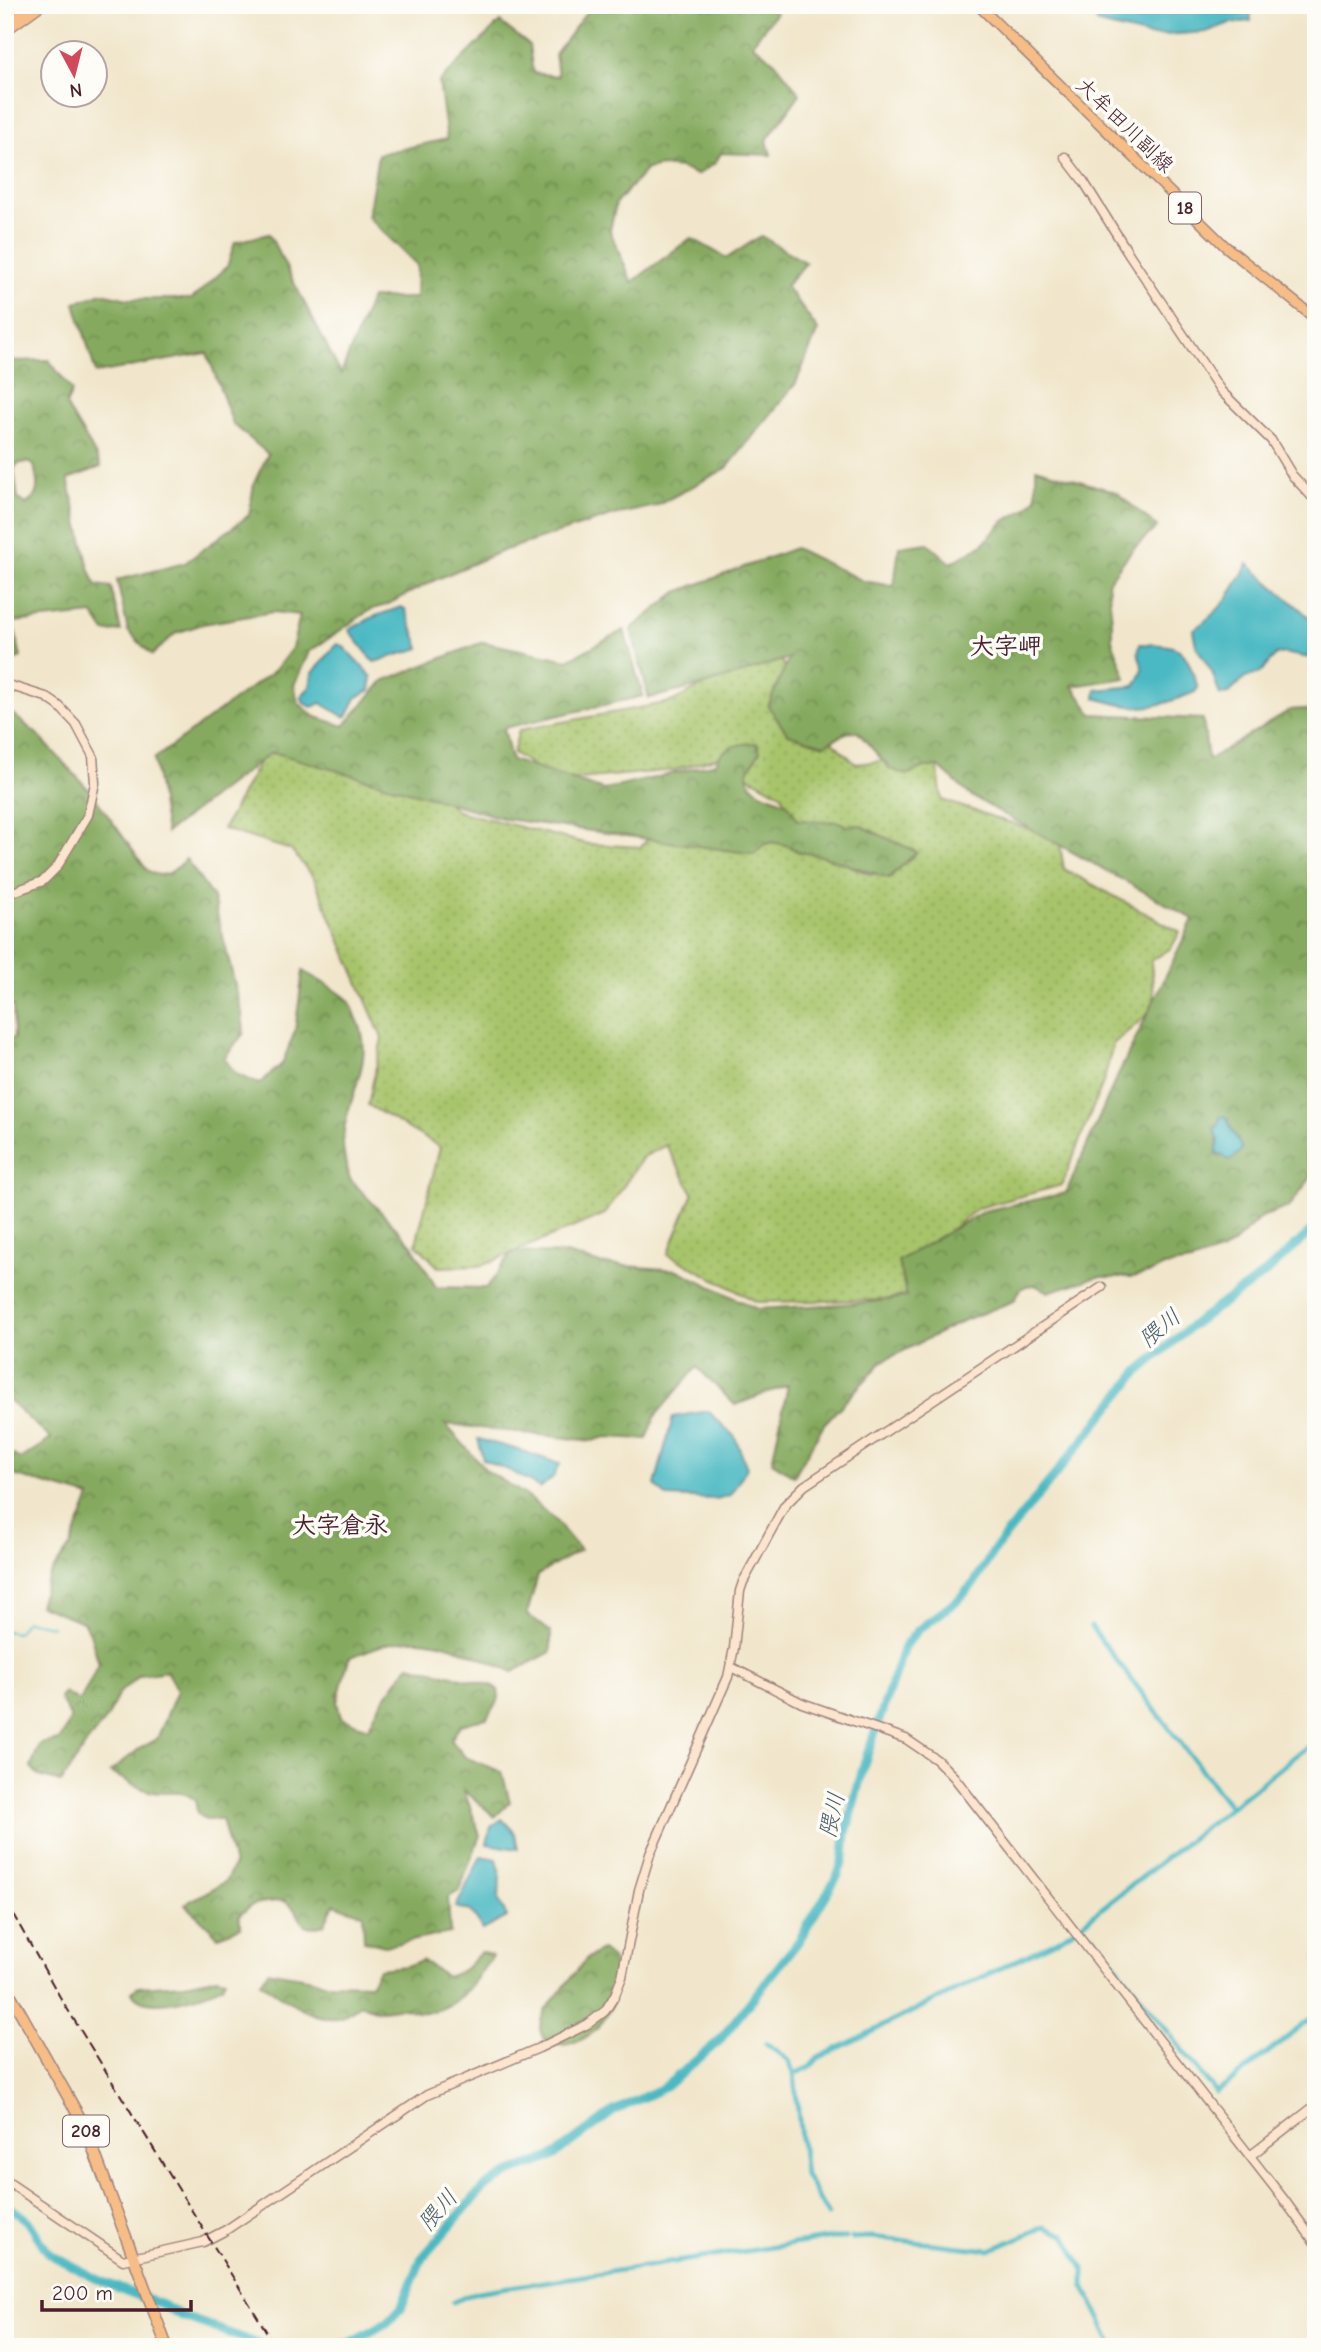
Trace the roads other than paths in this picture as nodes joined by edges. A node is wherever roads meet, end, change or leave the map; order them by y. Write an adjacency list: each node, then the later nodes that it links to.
1 (30, 5): 4 (main road)
2 (41, 5): 5 (main road)
3 (978, 5): 7 (main road, 大牟田川副線 / 18)
4 (5, 22)
5 (5, 31)
6 (1065, 157): 8 (street)
7 (1316, 319)
8 (1316, 501)
9 (5, 684): 10 (street)
10 (5, 895)
11 (1102, 1287): 12 (street)
12 (731, 1667): 15 (street); 18 (street)
13 (5, 1986): 18 (highway, 208)
14 (1316, 2105): 15 (street)
15 (1250, 2156): 17 (street)
16 (5, 2180): 18 (street)
17 (1316, 2244)
18 (134, 2257): 19 (highway, 208)
19 (167, 2347)

